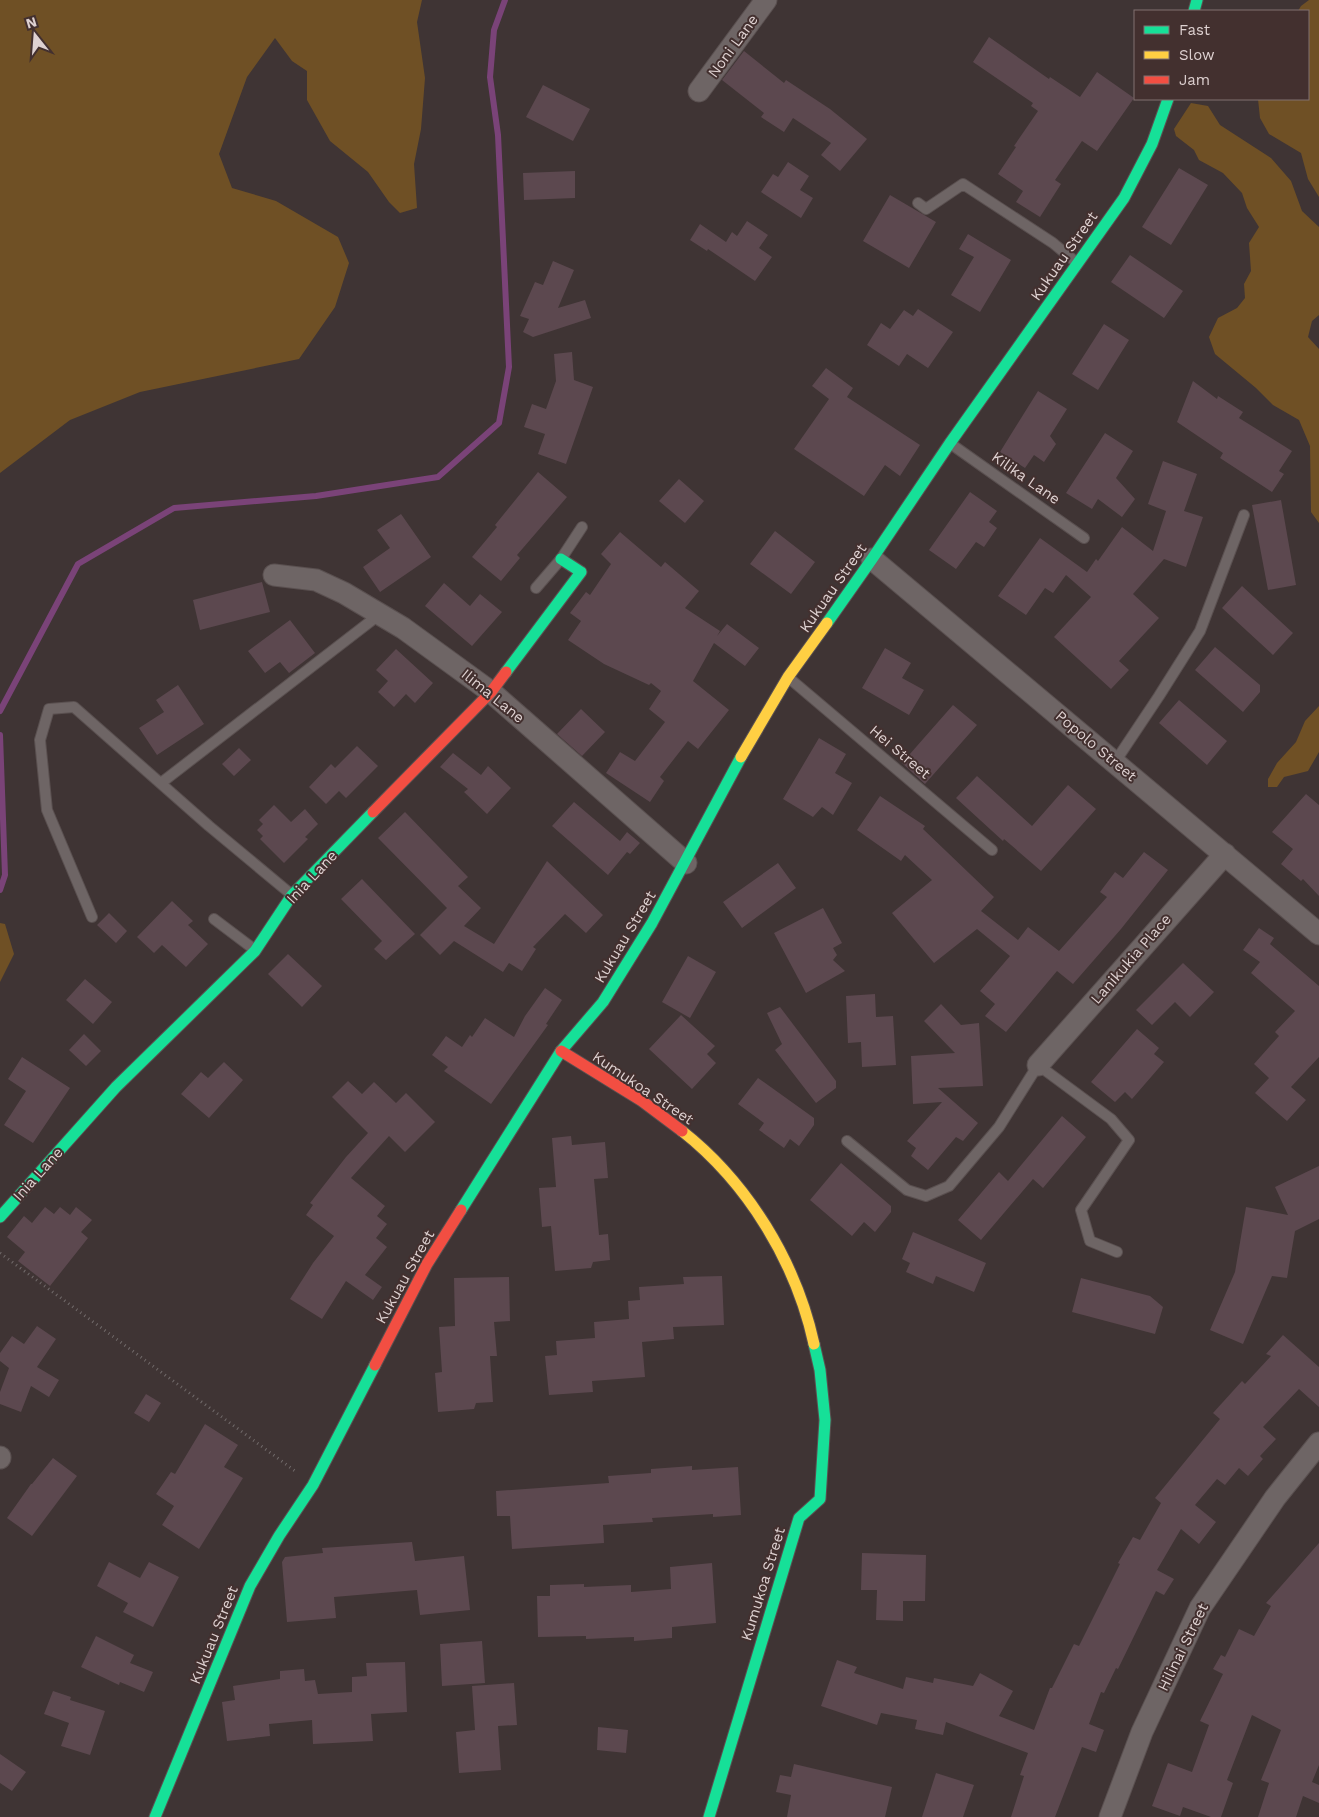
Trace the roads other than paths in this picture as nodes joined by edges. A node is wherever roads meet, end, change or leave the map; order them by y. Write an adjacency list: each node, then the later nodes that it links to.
1 (766, 0): 2 (street, Noni Lane)
2 (699, 91)
3 (1168, 100): 5 (street, Kukuau Street)
4 (918, 203): 5 (lane)
5 (1078, 264): 6 (street, Kukuau Street)
6 (950, 443): 9 (lane, Kilika Lane); 11 (street, Kukuau Street)
7 (1244, 515): 17 (lane)
8 (582, 527): 10 (lane)
9 (1084, 538)
10 (561, 558): 13 (lane); 16 (street, Inia Lane)
11 (872, 559): 15 (street, Kukuau Street); 17 (street, Popolo Street)
12 (274, 575): 14 (street, Ilima Lane)
13 (536, 588)
14 (380, 614): 16 (street, Ilima Lane); 18 (lane)
15 (788, 677): 19 (lane, Hei Street); 21 (street, Kukuau Street)
16 (491, 692): 21 (street, Ilima Lane); 22 (street, Inia Lane)
17 (1115, 762): 20 (street, Popolo Street)
18 (160, 783): 22 (lane); 23 (lane)
19 (992, 850)
20 (1225, 854): 25 (street, Popolo Street); 28 (street, Lanikukia Place)
21 (686, 863): 27 (street, Kukuau Street)
22 (292, 895): 26 (street, Inia Lane)
23 (92, 917)
24 (214, 919): 26 (lane)
25 (1319, 934)
26 (256, 951): 30 (street, Inia Lane)
27 (561, 1051): 33 (street, Kukuau Street); 34 (street, Kumukoa Street)
28 (1038, 1065): 29 (lane); 31 (lane)
29 (847, 1141)
30 (0, 1217)
31 (1117, 1252)
32 (1319, 1443): 35 (street, Hilinai Street)
33 (155, 1817)
34 (709, 1817)
35 (1110, 1817)

